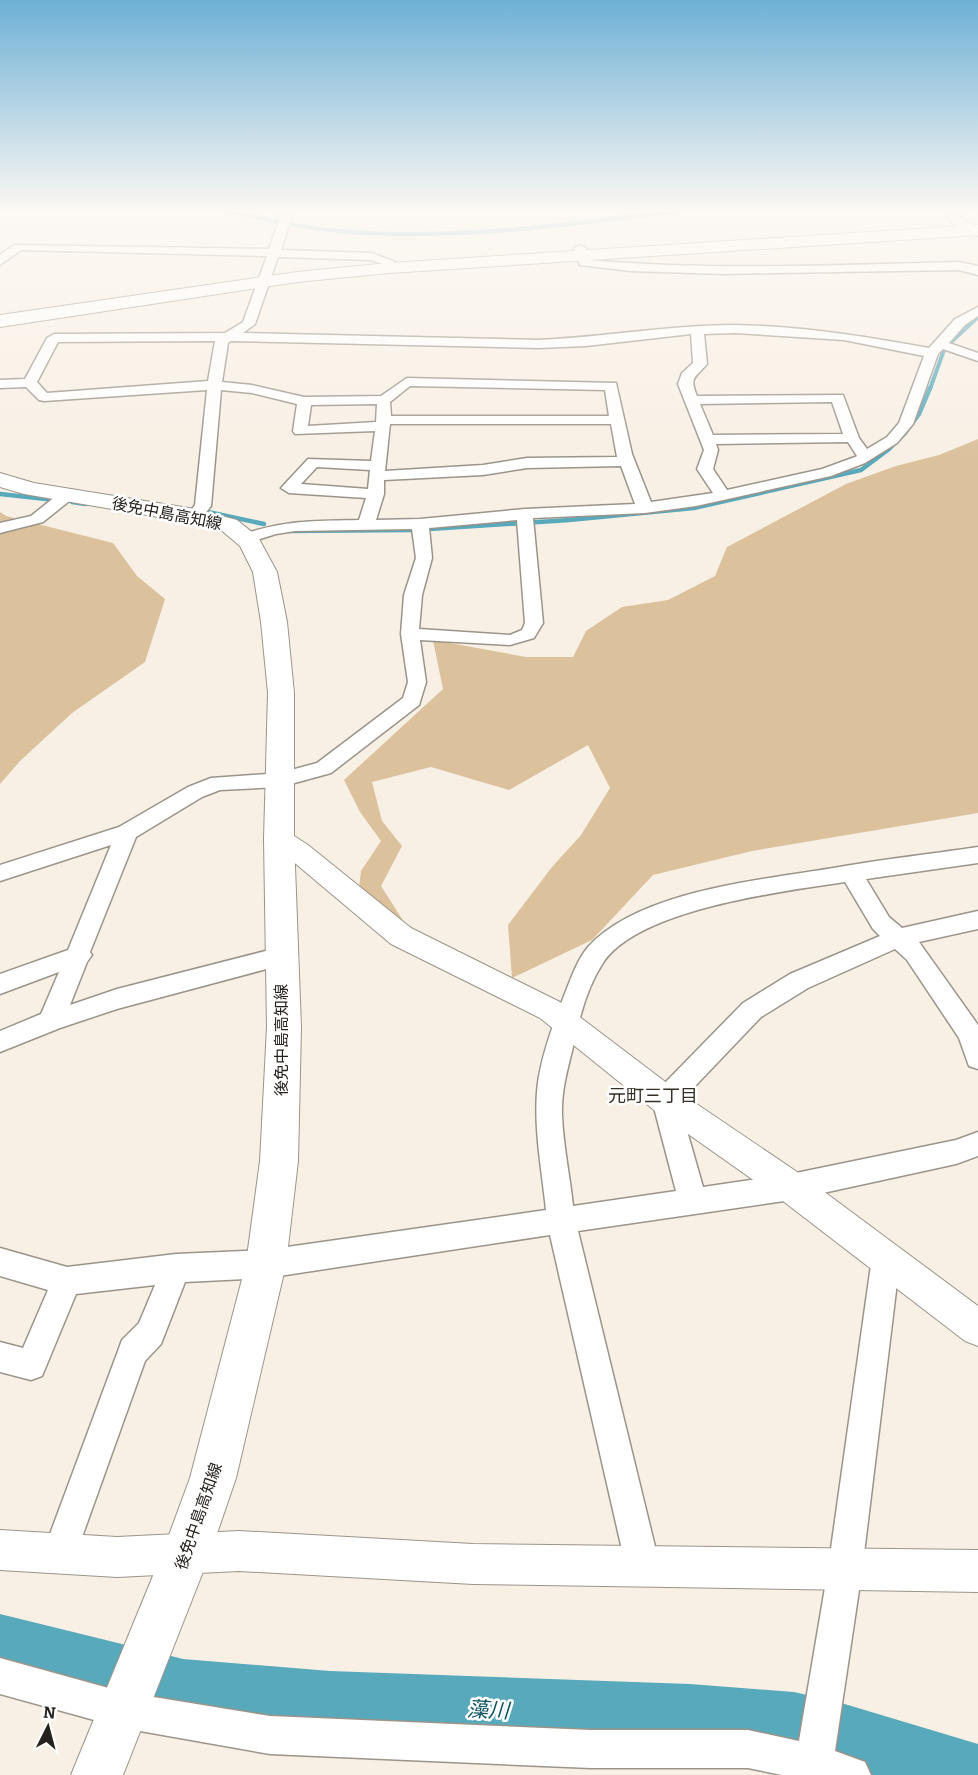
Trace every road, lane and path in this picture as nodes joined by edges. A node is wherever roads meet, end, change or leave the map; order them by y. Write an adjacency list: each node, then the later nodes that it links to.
1 (157, 292): 5 (highway)
2 (180, 292): 6 (highway)
3 (260, 292): 8 (street)
4 (978, 311): 9 (street)
5 (0, 312)
6 (0, 321)
7 (697, 330): 8 (street); 9 (street); 15 (street)
8 (226, 338): 11 (street); 13 (street)
9 (936, 348): 10 (street); 21 (street)
10 (975, 353)
11 (30, 383): 12 (street); 13 (street)
12 (0, 384)
13 (214, 385): 16 (street); 29 (street)
14 (384, 400): 16 (street); 17 (street); 18 (street)
15 (692, 400): 19 (street); 20 (street)
16 (304, 401): 18 (street)
17 (618, 420): 18 (street); 22 (street)
18 (384, 423): 23 (street)
19 (852, 438): 20 (street); 21 (street)
20 (707, 440): 27 (street)
21 (865, 457): 27 (street)
22 (626, 461): 23 (street); 28 (street)
23 (378, 471): 25 (street); 25 (street)
24 (0, 480): 26 (main road, 後免中島高知線)
25 (376, 494): 32 (street)
26 (67, 495): 29 (main road, 後免中島高知線); 33 (street)
27 (723, 496): 28 (street)
28 (645, 508): 30 (street)
29 (195, 516): 34 (main road, 後免中島高知線)
30 (526, 522): 31 (street); 35 (street)
31 (420, 525): 32 (street); 35 (street)
32 (365, 526): 34 (street)
33 (0, 528)
34 (247, 538): 36 (main road, 後免中島高知線)
35 (410, 634): 36 (street)
36 (280, 780): 37 (street); 38 (main road, 後免中島高知線)
37 (127, 832): 41 (street); 44 (street)
38 (279, 839): 45 (main road, 後免中島高知線); 48 (street)
39 (978, 855): 40 (street)
40 (850, 872): 43 (street); 48 (street)
41 (0, 873)
42 (978, 920): 43 (street)
43 (898, 938): 49 (street); 52 (street)
44 (80, 955): 46 (street); 47 (street)
45 (281, 956): 47 (street); 59 (main road, 後免中島高知線)
46 (0, 984)
47 (51, 1021): 50 (street)
48 (566, 1023): 52 (street); 56 (street)
49 (971, 1024): 51 (street)
50 (0, 1042)
51 (978, 1058)
52 (665, 1100): 54 (street); 55 (street)
53 (978, 1144): 54 (street)
54 (791, 1186): 55 (street); 57 (street)
55 (693, 1201): 56 (street)
56 (561, 1220): 59 (street); 67 (street)
57 (886, 1258): 62 (street); 68 (street)
58 (0, 1262): 61 (street)
59 (266, 1264): 60 (street); 66 (main road, 後免中島高知線)
60 (176, 1268): 61 (street); 65 (street)
61 (67, 1281): 63 (street)
62 (978, 1328)
63 (0, 1357)
64 (0, 1550): 65 (street)
65 (60, 1553): 66 (street)
66 (186, 1554): 67 (street); 71 (main road, 後免中島高知線)
67 (643, 1567): 68 (street)
68 (845, 1570): 69 (street); 72 (street)
69 (978, 1571)
70 (0, 1676): 71 (street)
71 (132, 1690): 72 (street); 73 (main road, 後免中島高知線)
72 (814, 1763): 74 (street)
73 (97, 1775)
74 (852, 1775)

